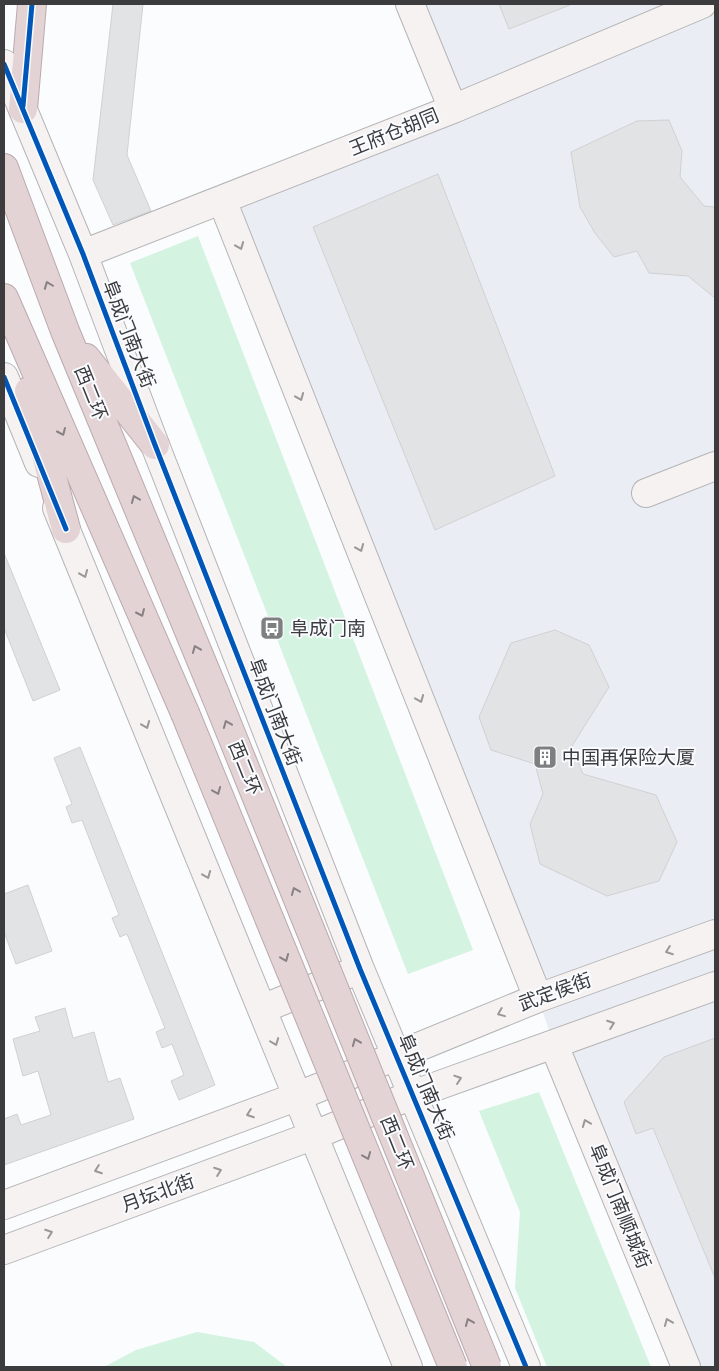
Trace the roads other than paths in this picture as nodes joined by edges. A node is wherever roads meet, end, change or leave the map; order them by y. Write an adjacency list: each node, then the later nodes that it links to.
1 (32, 4): 5 (highway)
2 (410, 4): 6 (street)
3 (702, 4): 6 (street, 王府仓胡同)
4 (4, 64): 5 (street, 阜成门南大街)
5 (23, 109): 9 (street, 阜成门南大街)
6 (452, 109): 8 (street, 王府仓胡同)
7 (4, 168): 11 (highway, 西二环, one-way to 7)
8 (222, 200): 9 (street, 王府仓胡同); 20 (street, one-way to 20)
9 (83, 254): 13 (street, 阜成门南大街)
10 (6, 303): 16 (highway); 30 (highway, 西二环, one-way to 30, bridge)
11 (66, 331): 13 (highway); 31 (highway, 西二环, one-way to 11, bridge)
12 (4, 377): 16 (street)
13 (154, 445): 18 (street, 阜成门南大街)
14 (715, 466): 15 (street)
15 (646, 493)
16 (66, 529): 21 (street, one-way to 21)
17 (715, 934): 20 (street, 武定侯街, one-way to 20)
18 (360, 969): 21 (street); 23 (street, 阜成门南大街)
19 (715, 986): 22 (street, one-way to 19)
20 (538, 998): 23 (street, 武定侯街, one-way to 23)
21 (262, 1009): 25 (street, one-way to 25)
22 (554, 1045): 24 (street, one-way to 22); 33 (street, 阜成门南顺城街, one-way to 22)
23 (396, 1055): 24 (street, 阜成门南大街); 25 (street, 武定侯街)
24 (412, 1095): 26 (street, 月坛北街); 32 (street, 阜成门南大街)
25 (296, 1097): 26 (street); 27 (street, one-way to 27)
26 (312, 1136): 28 (street, 月坛北街, one-way to 26); 29 (street)
27 (4, 1205)
28 (4, 1250)
29 (408, 1367)
30 (453, 1367)
31 (487, 1367)
32 (526, 1367)
33 (686, 1367)

